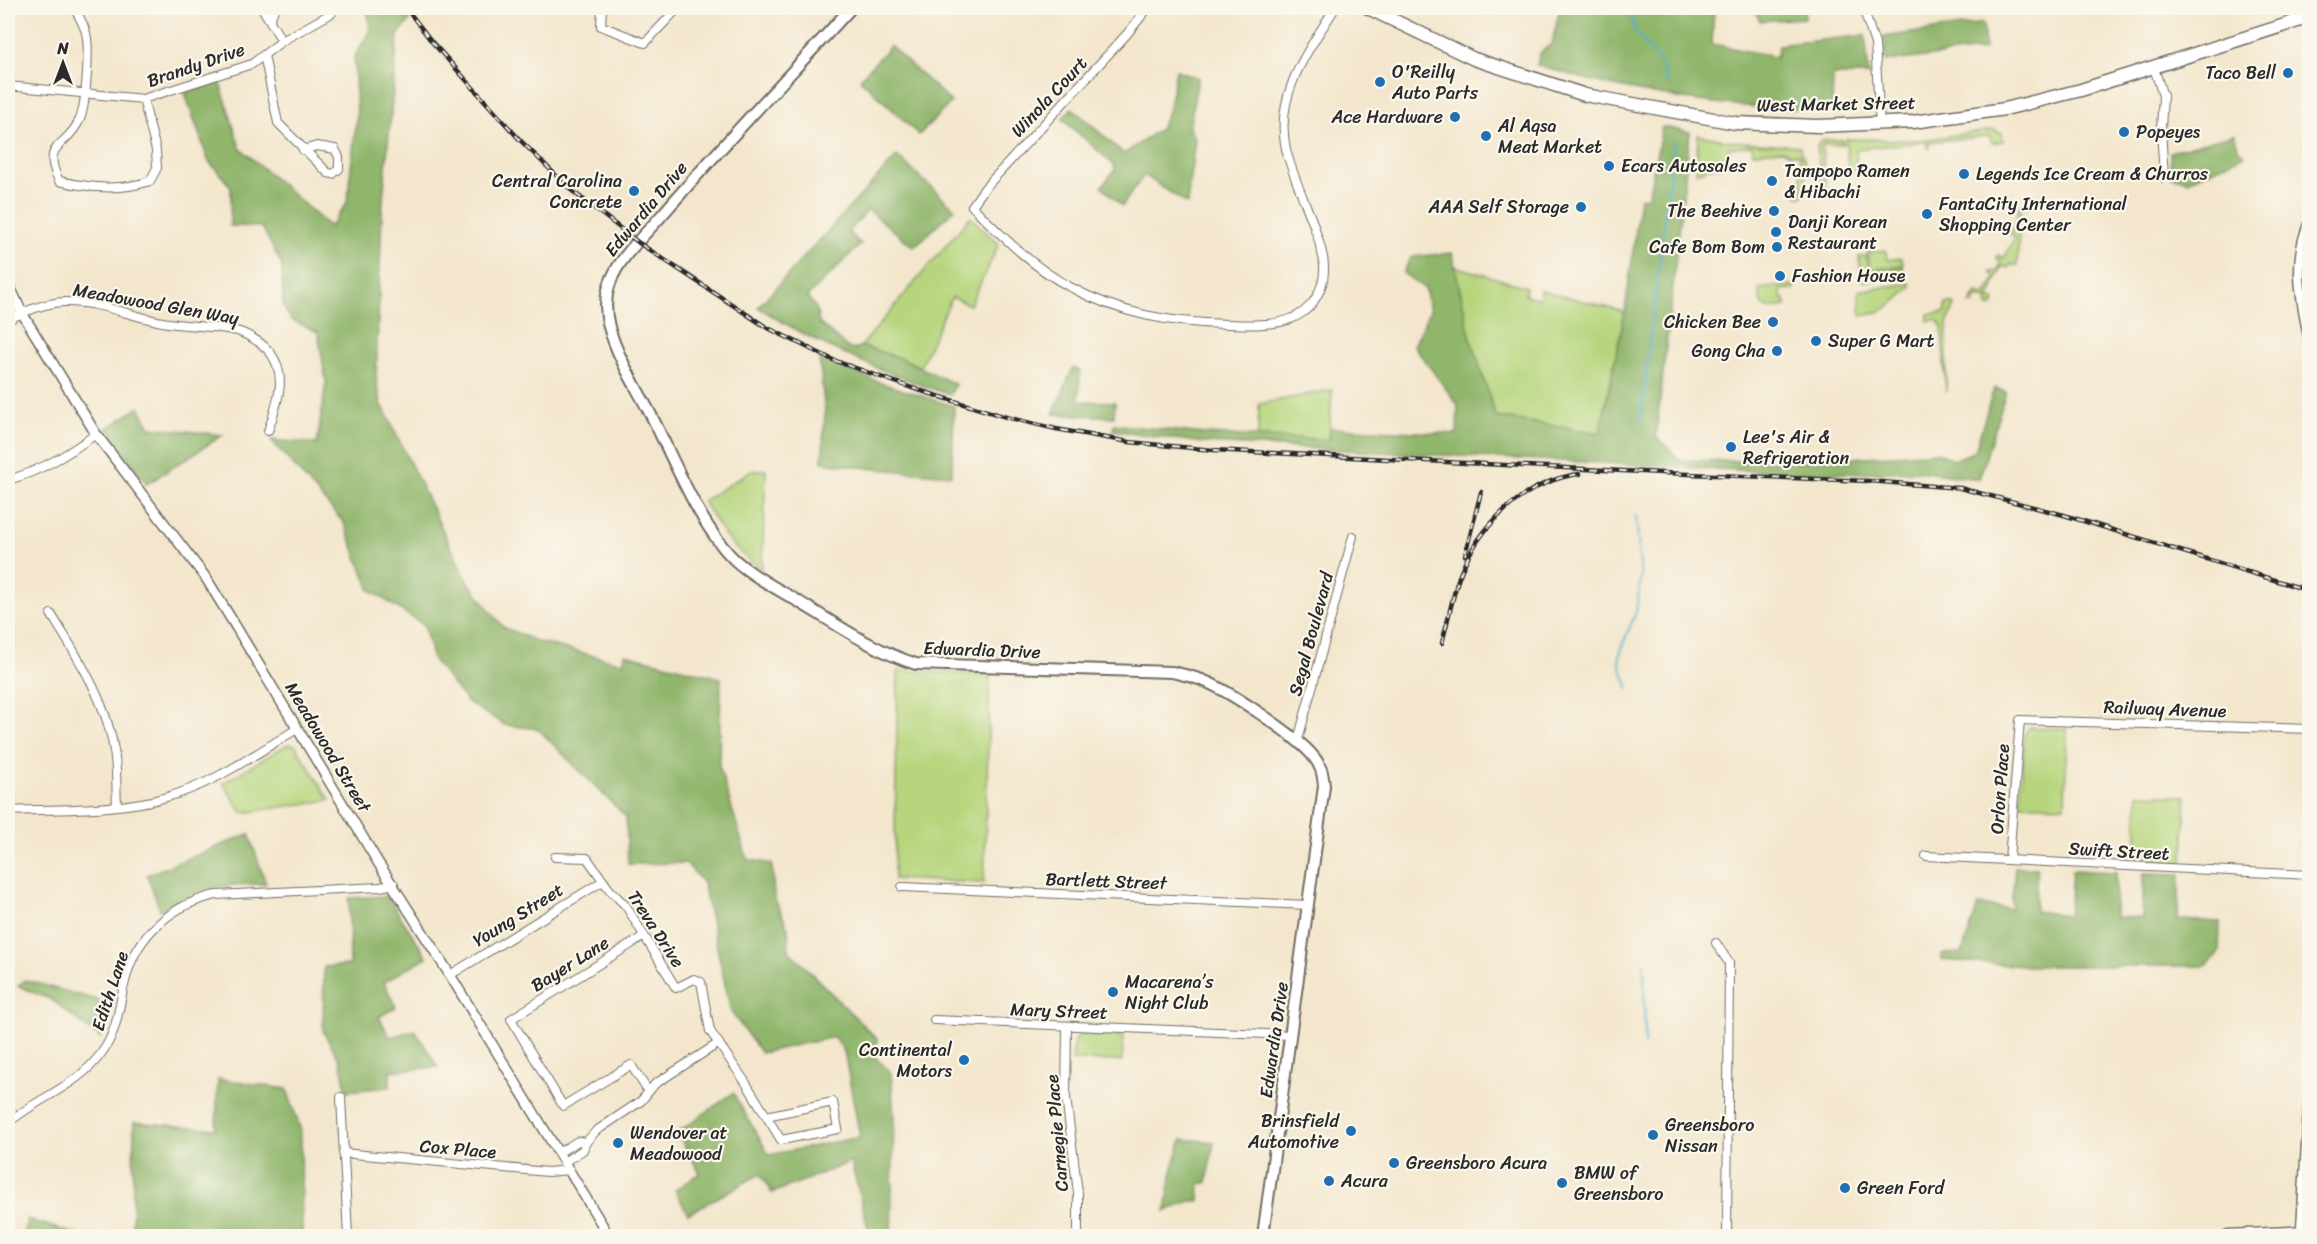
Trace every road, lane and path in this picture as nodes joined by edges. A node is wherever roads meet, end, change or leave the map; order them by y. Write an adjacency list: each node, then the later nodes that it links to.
1 (75, 8): 18 (street)
2 (262, 8): 12 (street)
3 (275, 8): 12 (street)
4 (329, 8): 14 (street, Brandy Drive)
5 (602, 8): 6 (street)
6 (678, 8)
7 (851, 8): 36 (main road, Edwardia Drive)
8 (1148, 8): 9 (street, Winola Court)
9 (1335, 8)
10 (1368, 8): 20 (main road, West Market Street)
11 (1863, 8): 20 (street)
12 (270, 19): 14 (street)
13 (2309, 20): 16 (main road, West Market Street)
14 (282, 41): 15 (street, Brandy Drive)
15 (264, 55): 19 (street, Brandy Drive); 21 (street)
16 (2154, 68): 20 (main road, West Market Street); 22 (street)
17 (8, 86): 18 (street, Brandy Drive)
18 (86, 95): 19 (street, Brandy Drive); 19 (street)
19 (143, 99)
20 (1880, 125)
21 (303, 150): 21 (street)
22 (2164, 178)
23 (2310, 221): 27 (street)
24 (8, 283): 25 (street, Meadowood Street)
25 (22, 313): 26 (street, Meadowood Glen Way); 28 (street, Meadowood Glen Way); 29 (street, Meadowood Street)
26 (8, 320)
27 (2310, 344)
28 (268, 431)
29 (96, 434): 30 (street); 34 (street, Meadowood Street)
30 (8, 480)
31 (1353, 536): 36 (street, Segal Boulevard)
32 (51, 615): 37 (street)
33 (2020, 720): 35 (street, Railway Avenue); 41 (street, Orlon Place)
34 (297, 729): 37 (street); 44 (street, Meadowood Street)
35 (2310, 729)
36 (1298, 740): 46 (main road, Edwardia Drive)
37 (117, 805): 38 (street)
38 (8, 811)
39 (1926, 856): 41 (street, Swift Street)
40 (555, 858): 43 (street, Treva Drive)
41 (2009, 860): 42 (street, Swift Street)
42 (2310, 875)
43 (603, 881): 47 (street, Treva Drive); 49 (street, Young Street)
44 (394, 884): 49 (street, Meadowood Street); 58 (street, Edith Lane)
45 (902, 886): 46 (street, Bartlett Street)
46 (1308, 905): 52 (main road, Edwardia Drive)
47 (644, 936): 53 (street, Treva Drive); 55 (street, Bayer Lane)
48 (1716, 943): 68 (street)
49 (450, 975): 61 (street, Meadowood Street)
50 (934, 1020): 51 (street, Mary Street)
51 (1067, 1026): 52 (street, Mary Street); 66 (street, Carnegie Place)
52 (1291, 1035): 67 (main road, Edwardia Drive)
53 (719, 1043): 55 (street); 57 (street, Treva Drive)
54 (2310, 1084): 63 (street)
55 (648, 1091): 59 (street)
56 (341, 1097): 60 (street)
57 (766, 1116): 57 (street, Treva Drive)
58 (8, 1123)
59 (586, 1142): 61 (street); 62 (street)
60 (343, 1153): 62 (street, Cox Place); 64 (street)
61 (558, 1153): 62 (street, Meadowood Street)
62 (567, 1166): 65 (street, Meadowood Street)
63 (2304, 1234): 69 (main road)
64 (348, 1236)
65 (609, 1236)
66 (1078, 1236)
67 (1263, 1236)
68 (1727, 1236)
69 (2229, 1236)

